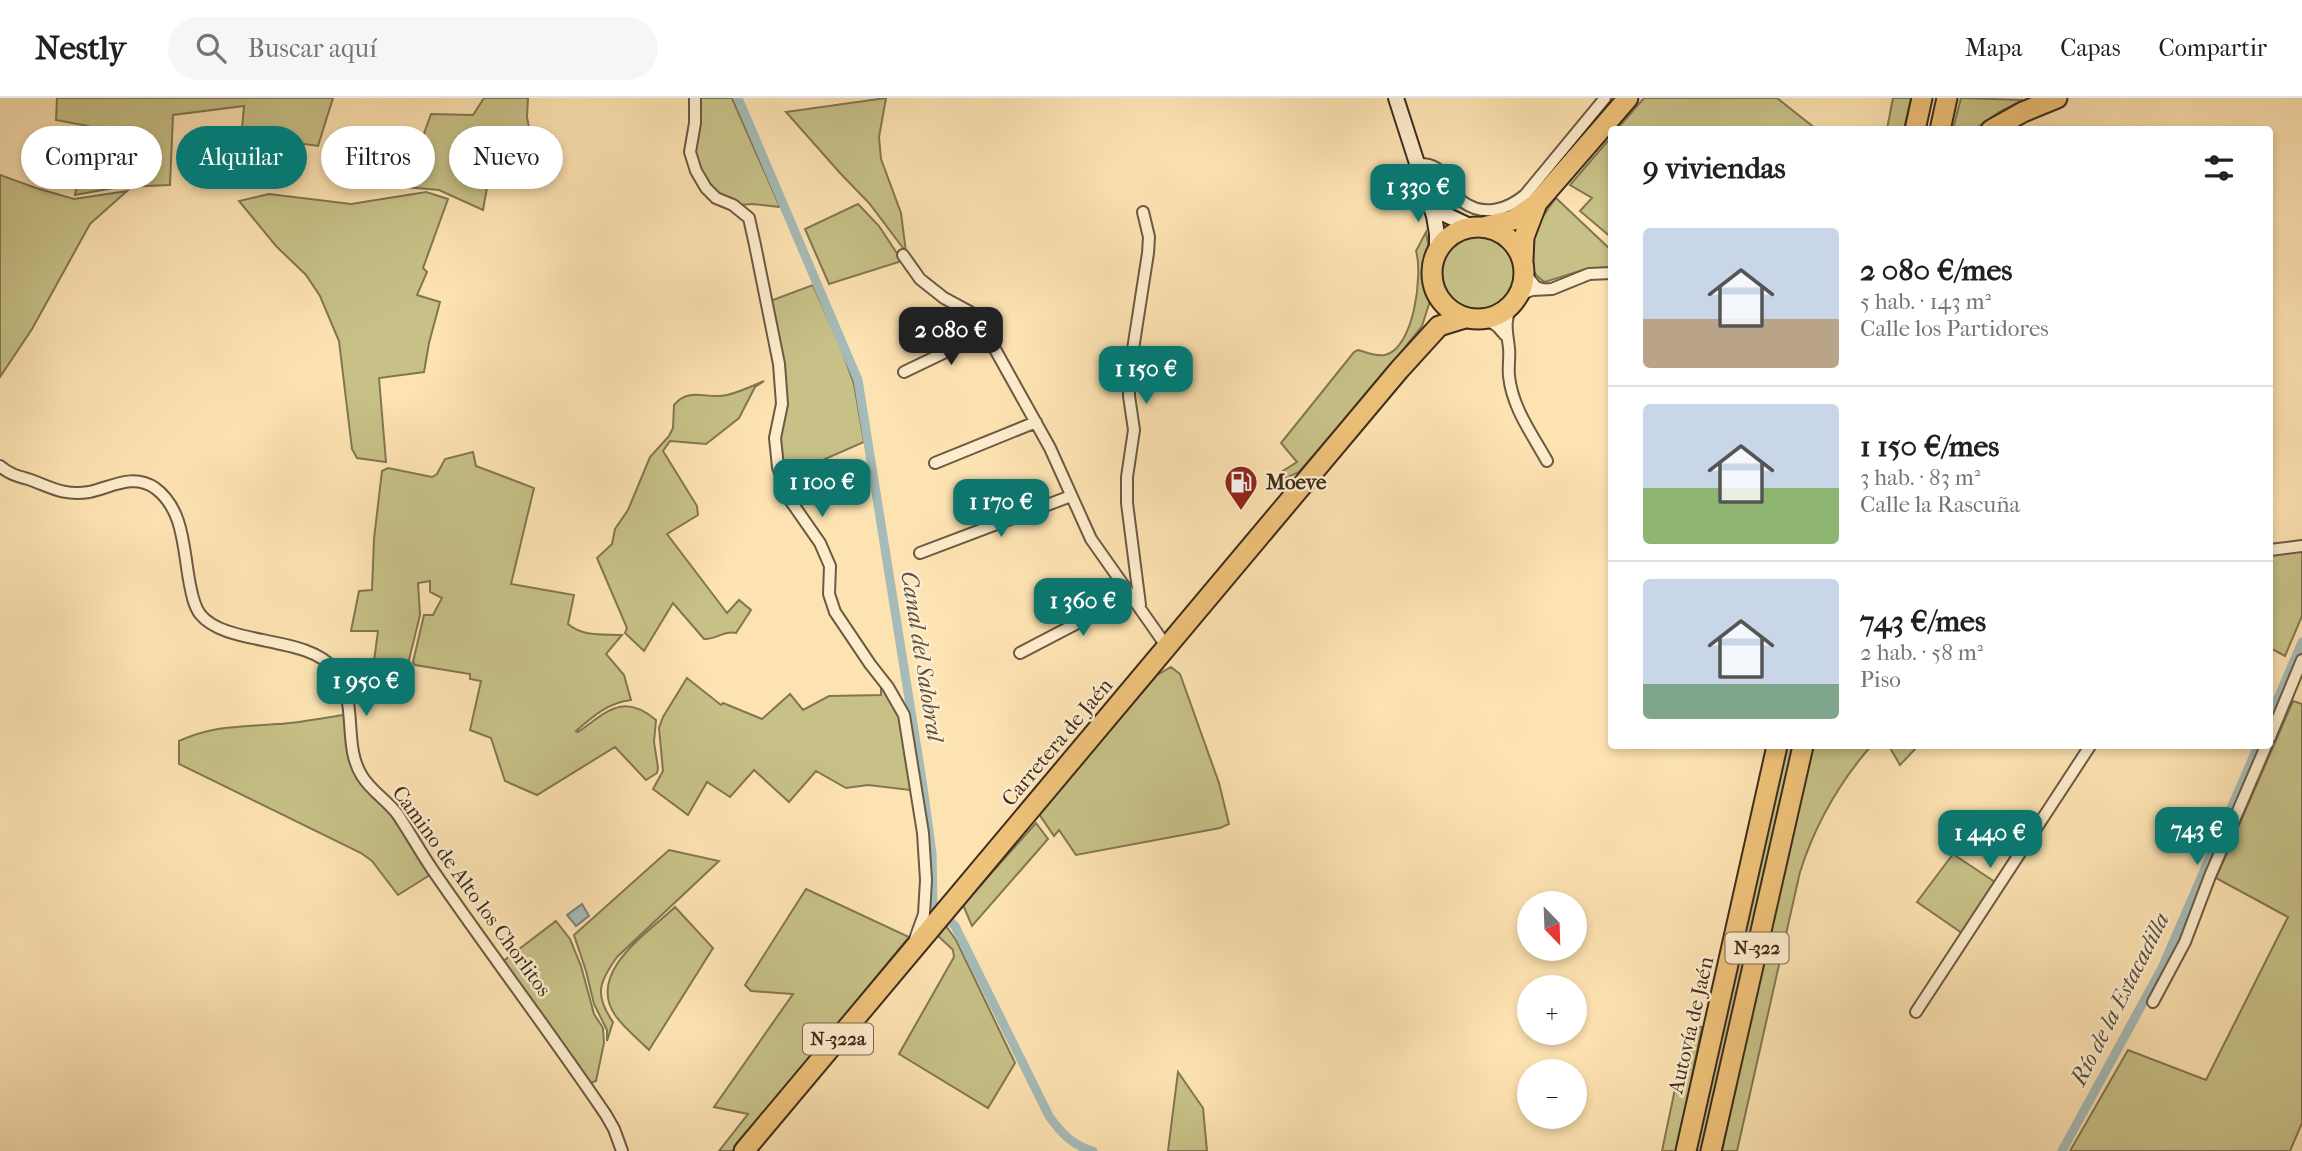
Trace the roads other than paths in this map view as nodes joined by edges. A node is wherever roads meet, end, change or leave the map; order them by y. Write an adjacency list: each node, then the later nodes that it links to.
1 (695, 98): 48 (street)
2 (1396, 98): 11 (street)
3 (1605, 98): 13 (street)
4 (1628, 98): 14 (highway)
5 (1922, 98): 8 (highway)
6 (1947, 98): 9 (highway)
7 (2057, 98): 10 (highway)
8 (1916, 126)
9 (1941, 126)
10 (1998, 126)
11 (1417, 164): 12 (street); 13 (street)
12 (1424, 186): 13 (street); 16 (street); 17 (street)
13 (1455, 193)
14 (1537, 203): 16 (highway); 19 (highway)
15 (1143, 212): 39 (street)
16 (1478, 228): 17 (highway); 19 (highway)
17 (1437, 253): 21 (highway)
18 (903, 255): 27 (street)
19 (1524, 268): 22 (street); 23 (highway)
20 (1608, 273): 22 (street)
21 (1433, 286): 24 (highway); 26 (highway)
22 (1542, 289): 23 (street)
23 (1515, 300): 25 (highway); 28 (street)
24 (1465, 318): 25 (highway, N-322a); 26 (highway, Carretera de Jaén / N-322a)
25 (1486, 319): 28 (street)
26 (1433, 331): 40 (highway, Carretera de Jaén / N-322a)
27 (985, 333): 29 (street); 30 (street)
28 (1506, 337): 31 (street)
29 (904, 372)
30 (1036, 422): 32 (street); 34 (street)
31 (1547, 461)
32 (935, 463)
33 (0, 466): 51 (street, Camino de Alto los Chorlitos)
34 (1071, 496): 37 (street); 38 (street)
35 (2302, 546): 36 (street)
36 (2273, 550)
37 (920, 553)
38 (1131, 595): 39 (street); 41 (street)
39 (1140, 607): 40 (street)
40 (1167, 647): 48 (highway, Carretera de Jaén / N-322a)
41 (1020, 653)
42 (2302, 660): 43 (street)
43 (2273, 730)
44 (1776, 749): 53 (highway, Autovía de Jaén / N-322)
45 (1802, 749): 54 (highway, N-322)
46 (2088, 749): 50 (street)
47 (2265, 749): 49 (street)
48 (915, 946): 52 (highway, Carretera de Jaén / N-322a)
49 (2154, 1002)
50 (1916, 1013)
51 (622, 1151)
52 (744, 1151)
53 (1686, 1151)
54 (1711, 1151)

